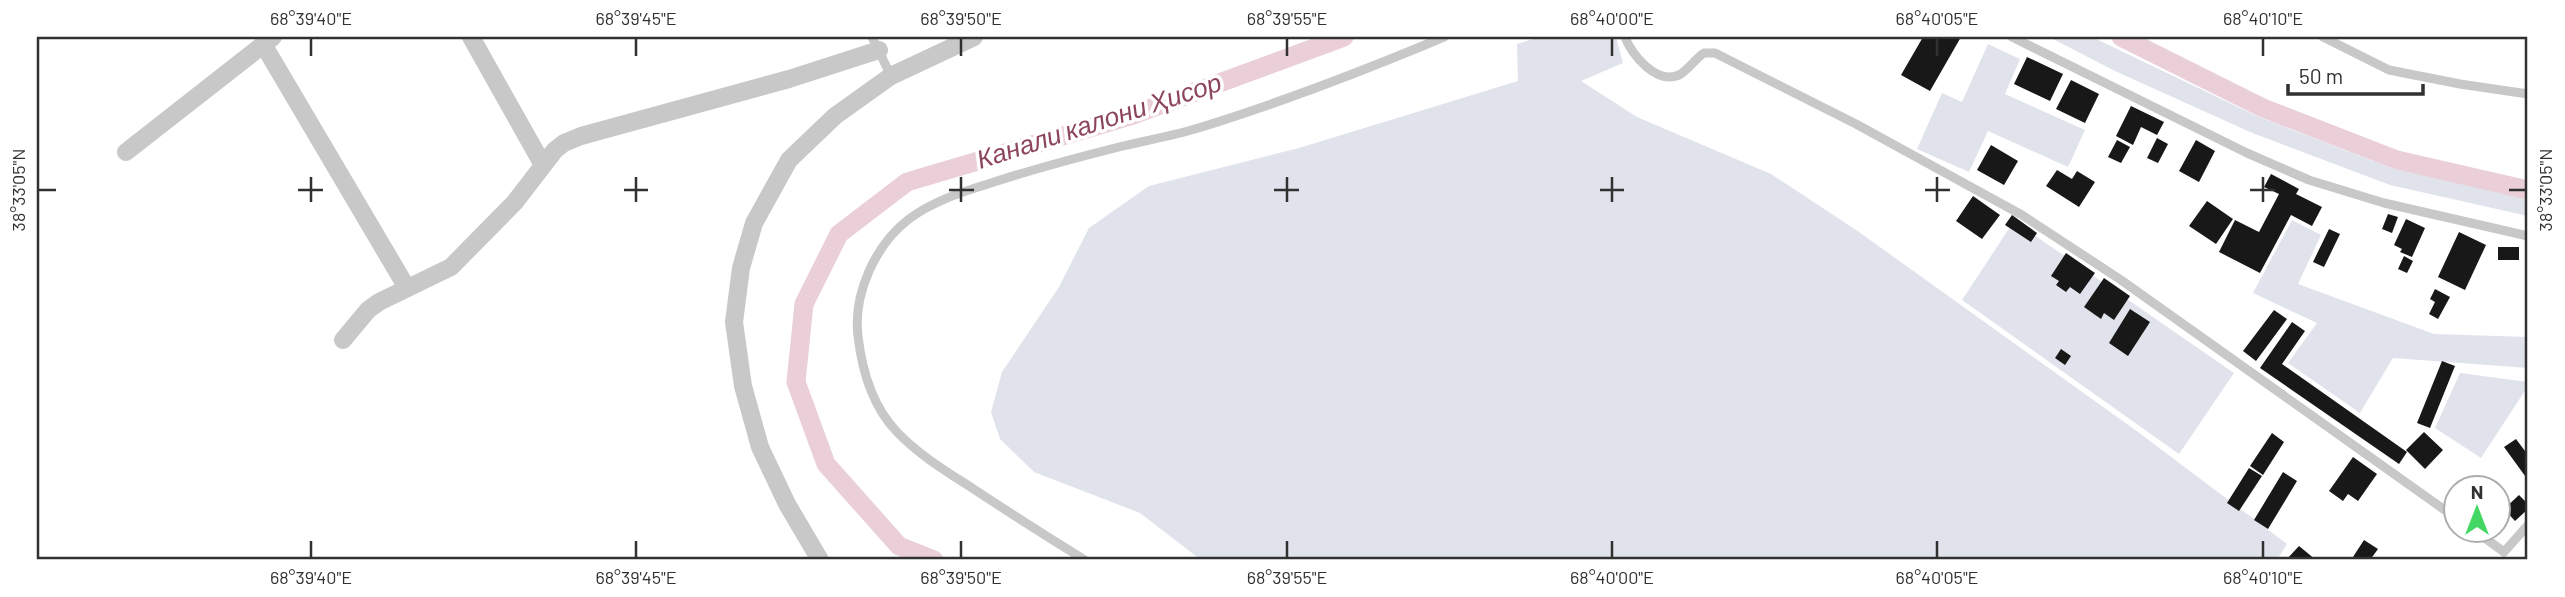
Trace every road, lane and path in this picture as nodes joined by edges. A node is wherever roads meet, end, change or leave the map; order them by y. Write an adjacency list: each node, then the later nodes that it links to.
1 (471, 37): 12 (street)
2 (974, 37): 9 (street)
3 (1444, 37): 21 (lane)
4 (1625, 37): 16 (lane)
5 (2012, 37): 13 (lane)
6 (2323, 37): 10 (lane)
7 (268, 41): 11 (street); 14 (street)
8 (875, 44): 9 (lane); 12 (street)
9 (891, 76): 20 (street)
10 (2528, 94)
11 (126, 152)
12 (543, 166): 14 (street)
13 (2528, 236)
14 (407, 288): 15 (street)
15 (343, 340)
16 (2442, 508)
17 (2528, 525): 19 (lane)
18 (2493, 544): 19 (lane)
19 (2504, 552): 22 (lane)
20 (820, 560)
21 (1085, 560)
22 (2497, 560)

